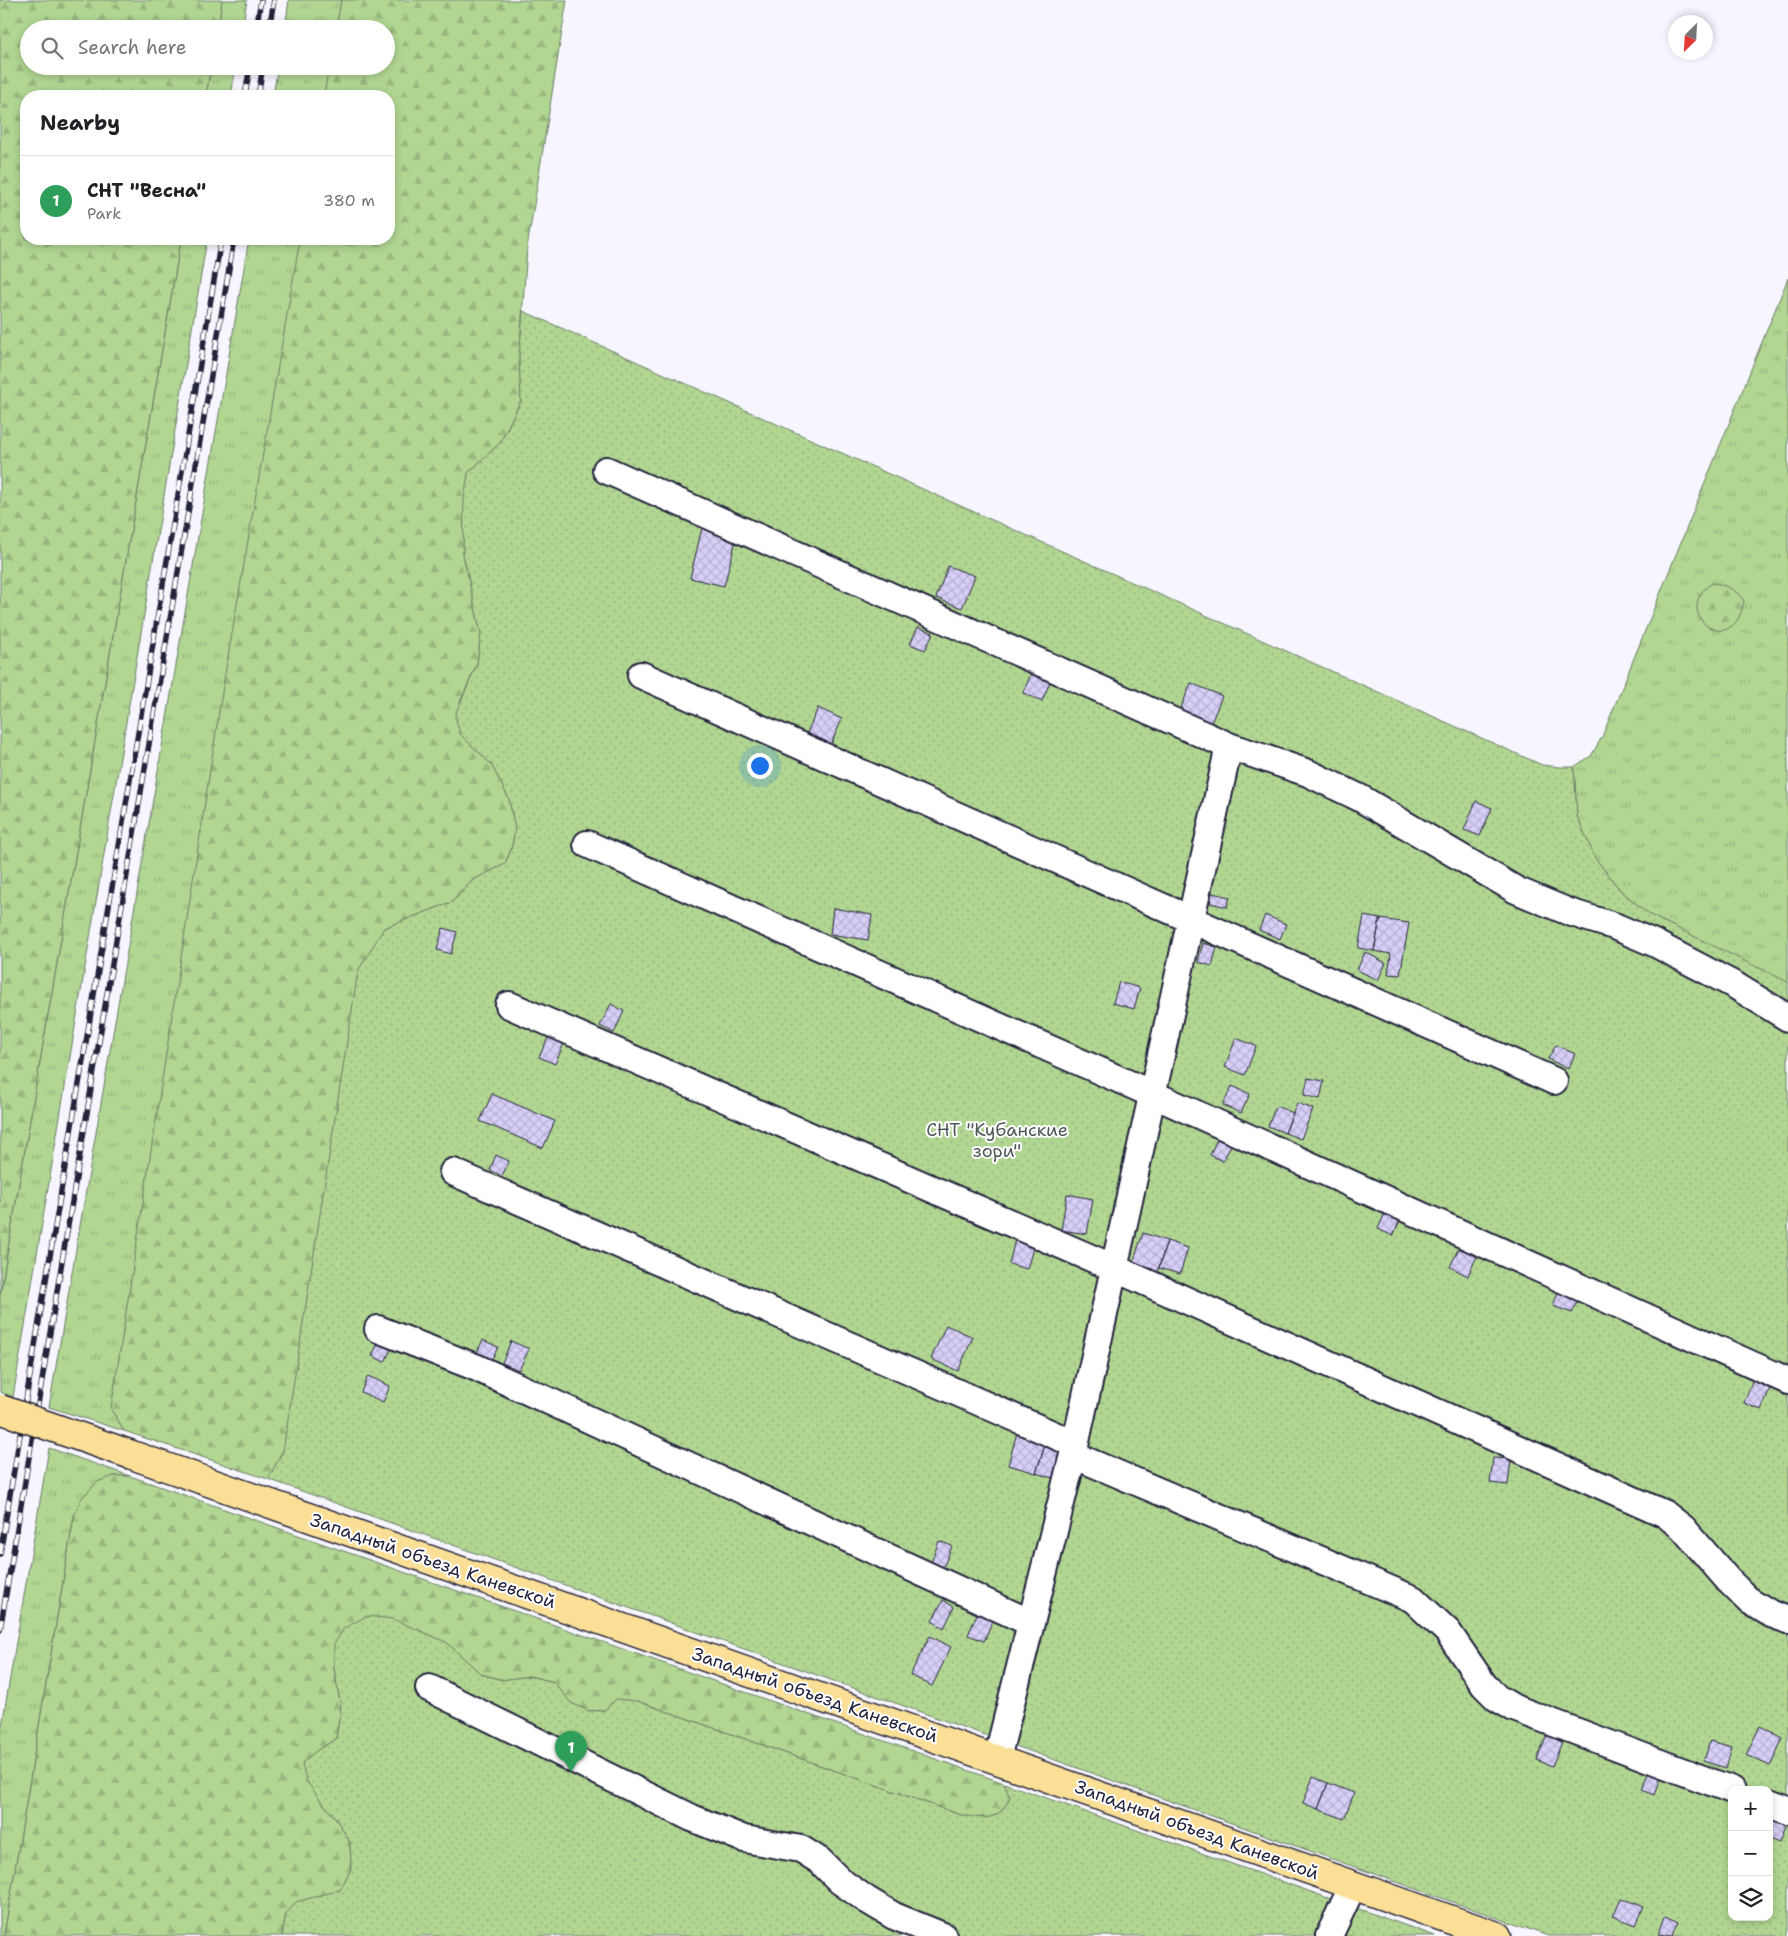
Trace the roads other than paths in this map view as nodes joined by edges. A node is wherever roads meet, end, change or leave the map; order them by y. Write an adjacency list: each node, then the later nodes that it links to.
1 (606, 470): 3 (lane)
2 (641, 675): 5 (lane)
3 (1229, 746): 5 (lane); 7 (lane)
4 (587, 844): 9 (lane)
5 (1191, 920): 8 (lane); 9 (lane)
6 (509, 1005): 11 (lane)
7 (1788, 1018)
8 (1554, 1081)
9 (1152, 1094): 11 (lane); 13 (lane)
10 (453, 1172): 15 (lane)
11 (1114, 1268): 15 (lane); 16 (lane)
12 (378, 1329): 17 (lane)
13 (1788, 1381)
14 (0, 1409): 19 (main road, Западный объезд Каневской, bridge)
15 (1074, 1450): 17 (lane); 20 (lane)
16 (1788, 1620)
17 (1031, 1623): 19 (lane)
18 (429, 1688): 24 (lane)
19 (997, 1759): 23 (main road, Западный объезд Каневской)
20 (1728, 1788)
21 (1773, 1805): 22 (lane)
22 (1788, 1811)
23 (1353, 1885): 25 (lane); 26 (main road, Западный объезд Каневской)
24 (944, 1936)
25 (1329, 1936)
26 (1497, 1936)

